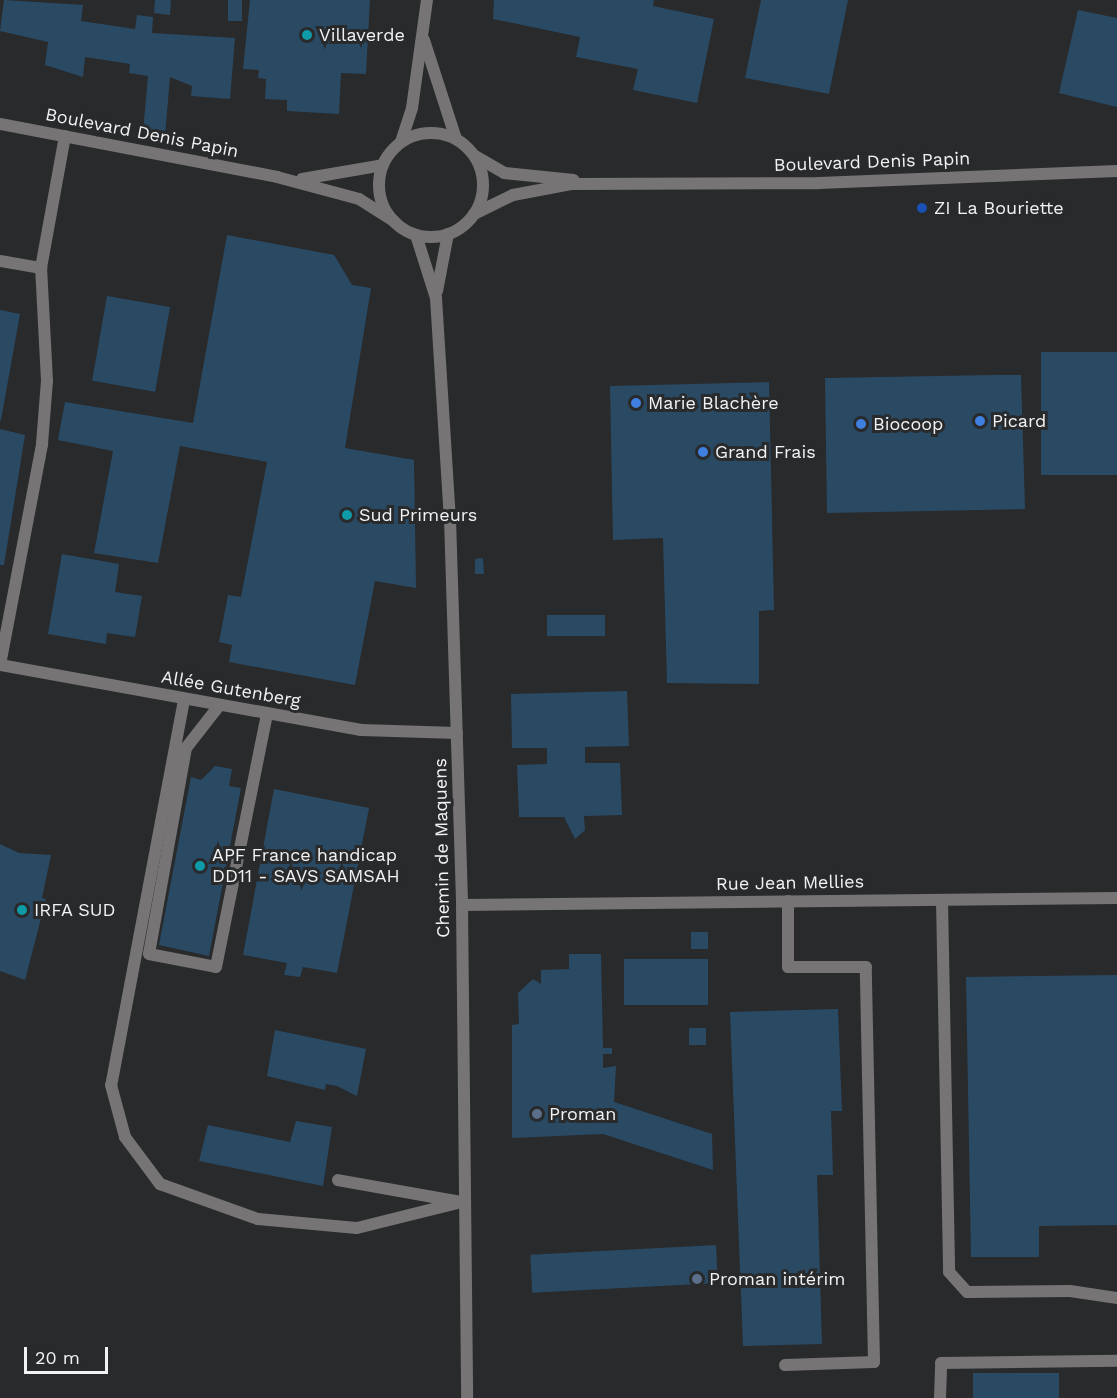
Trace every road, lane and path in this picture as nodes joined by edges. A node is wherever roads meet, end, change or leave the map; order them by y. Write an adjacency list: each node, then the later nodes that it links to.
1 (427, 0): 2 (street)
2 (423, 34): 5 (street); 6 (street)
3 (0, 124): 4 (street, Boulevard Denis Papin)
4 (65, 136): 10 (street, Boulevard Denis Papin); 17 (street)
5 (456, 139): 6 (street); 7 (street)
6 (401, 142): 8 (street)
7 (475, 156): 11 (street, Boulevard Denis Papin); 12 (street)
8 (383, 165): 10 (street, Boulevard Denis Papin); 13 (street)
9 (1117, 171): 11 (street, Boulevard Denis Papin)
10 (277, 177): 13 (street, Boulevard Denis Papin)
11 (629, 187): 12 (street, Boulevard Denis Papin)
12 (474, 214): 14 (street)
13 (394, 221): 15 (street)
14 (448, 234): 15 (street); 18 (street, Chemin de Maquens)
15 (416, 235): 18 (street, Chemin de Maquens)
16 (0, 261): 17 (street)
17 (41, 268): 19 (street)
18 (435, 298): 23 (street, Chemin de Maquens)
19 (0, 665): 20 (street, Allée Gutenberg)
20 (184, 700): 21 (street, Allée Gutenberg); 29 (street)
21 (218, 707): 22 (street, Allée Gutenberg); 22 (street)
22 (267, 715): 23 (street, Allée Gutenberg)
23 (457, 733): 27 (street, Chemin de Maquens)
24 (1117, 898): 25 (street, Rue Jean Mellies)
25 (942, 900): 26 (street, Rue Jean Mellies); 30 (street)
26 (788, 902): 27 (street, Rue Jean Mellies); 32 (street)
27 (462, 905): 29 (street, Chemin de Maquens)
28 (338, 1180): 29 (street)
29 (461, 1202): 33 (street, Chemin de Maquens)
30 (1117, 1298)
31 (1117, 1361): 34 (street)
32 (785, 1365)
33 (468, 1398)
34 (940, 1398)

